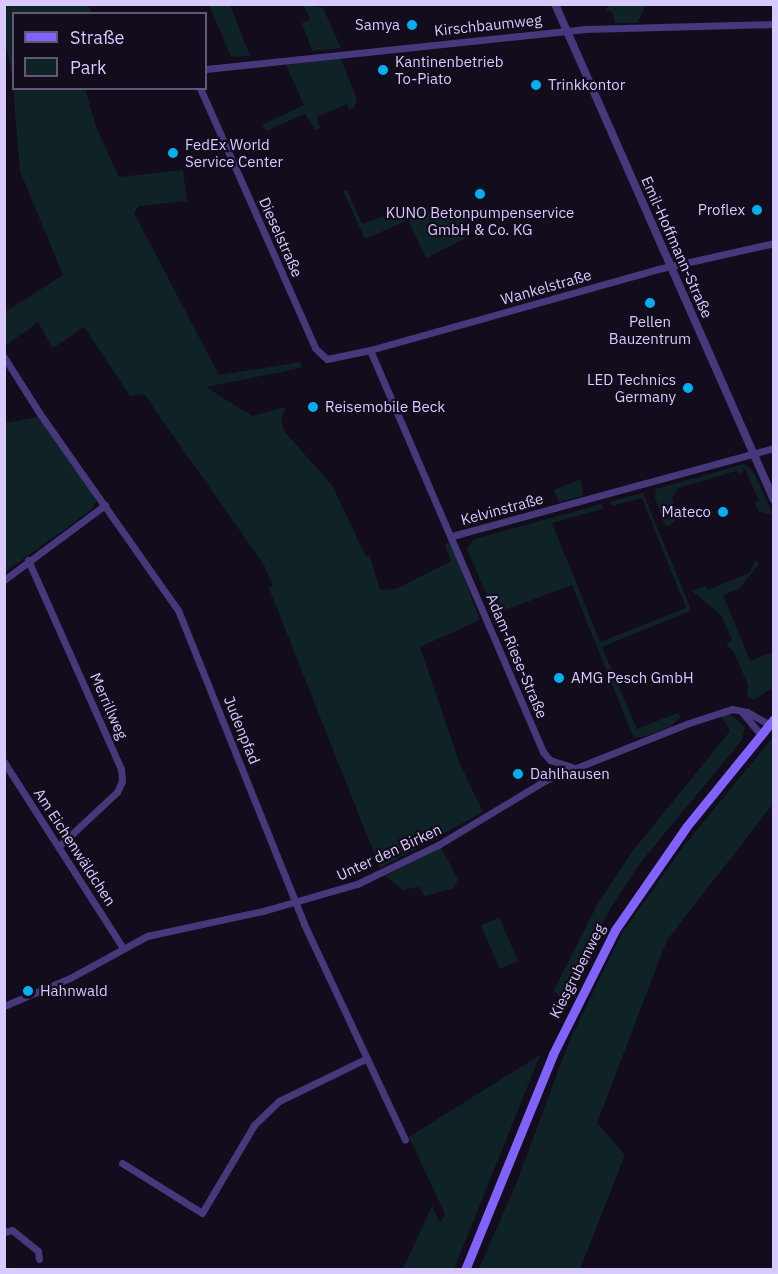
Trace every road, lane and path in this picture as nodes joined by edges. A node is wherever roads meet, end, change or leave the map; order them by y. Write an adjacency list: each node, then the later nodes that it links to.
1 (555, 4): 3 (street, Emil-Hoffmann-Straße)
2 (774, 24): 3 (street, Kirschbaumweg)
3 (567, 31): 4 (street, Kirschbaumweg); 7 (street, Emil-Hoffmann-Straße)
4 (207, 69)
5 (201, 90): 10 (street, Dieselstraße)
6 (774, 243): 7 (street, Wankelstraße)
7 (671, 267): 8 (street, Wankelstraße); 12 (street, Emil-Hoffmann-Straße)
8 (370, 350): 10 (street, Wankelstraße); 15 (street, Kelvinstraße)
9 (4, 357): 14 (street, Judenpfad)
10 (327, 359)
11 (774, 448): 12 (street, Kelvinstraße)
12 (754, 455): 13 (street, Emil-Hoffmann-Straße); 15 (street, Kelvinstraße)
13 (774, 500)
14 (105, 505): 16 (street); 24 (street, Judenpfad)
15 (452, 536): 22 (street, Adam-Riese-Straße)
16 (28, 560): 17 (street); 23 (street, Merrillweg)
17 (4, 580)
18 (741, 711): 19 (street); 20 (street); 22 (street, Unter den Birken)
19 (771, 722): 20 (main road, Kiesgrubenweg)
20 (761, 735): 32 (main road, Kiesgrubenweg)
21 (4, 762): 23 (street, Am Eichenwäldchen)
22 (574, 768): 24 (street, Unter den Birken)
23 (59, 846): 25 (street, Am Eichenwäldchen)
24 (296, 901): 25 (street, Unter den Birken); 27 (street, Judenpfad)
25 (123, 948): 26 (street, Unter den Birken)
26 (4, 1006)
27 (367, 1058): 28 (street, Judenpfad); 29 (street)
28 (405, 1140)
29 (122, 1163)
30 (4, 1232): 31 (street)
31 (39, 1259)
32 (465, 1269)

